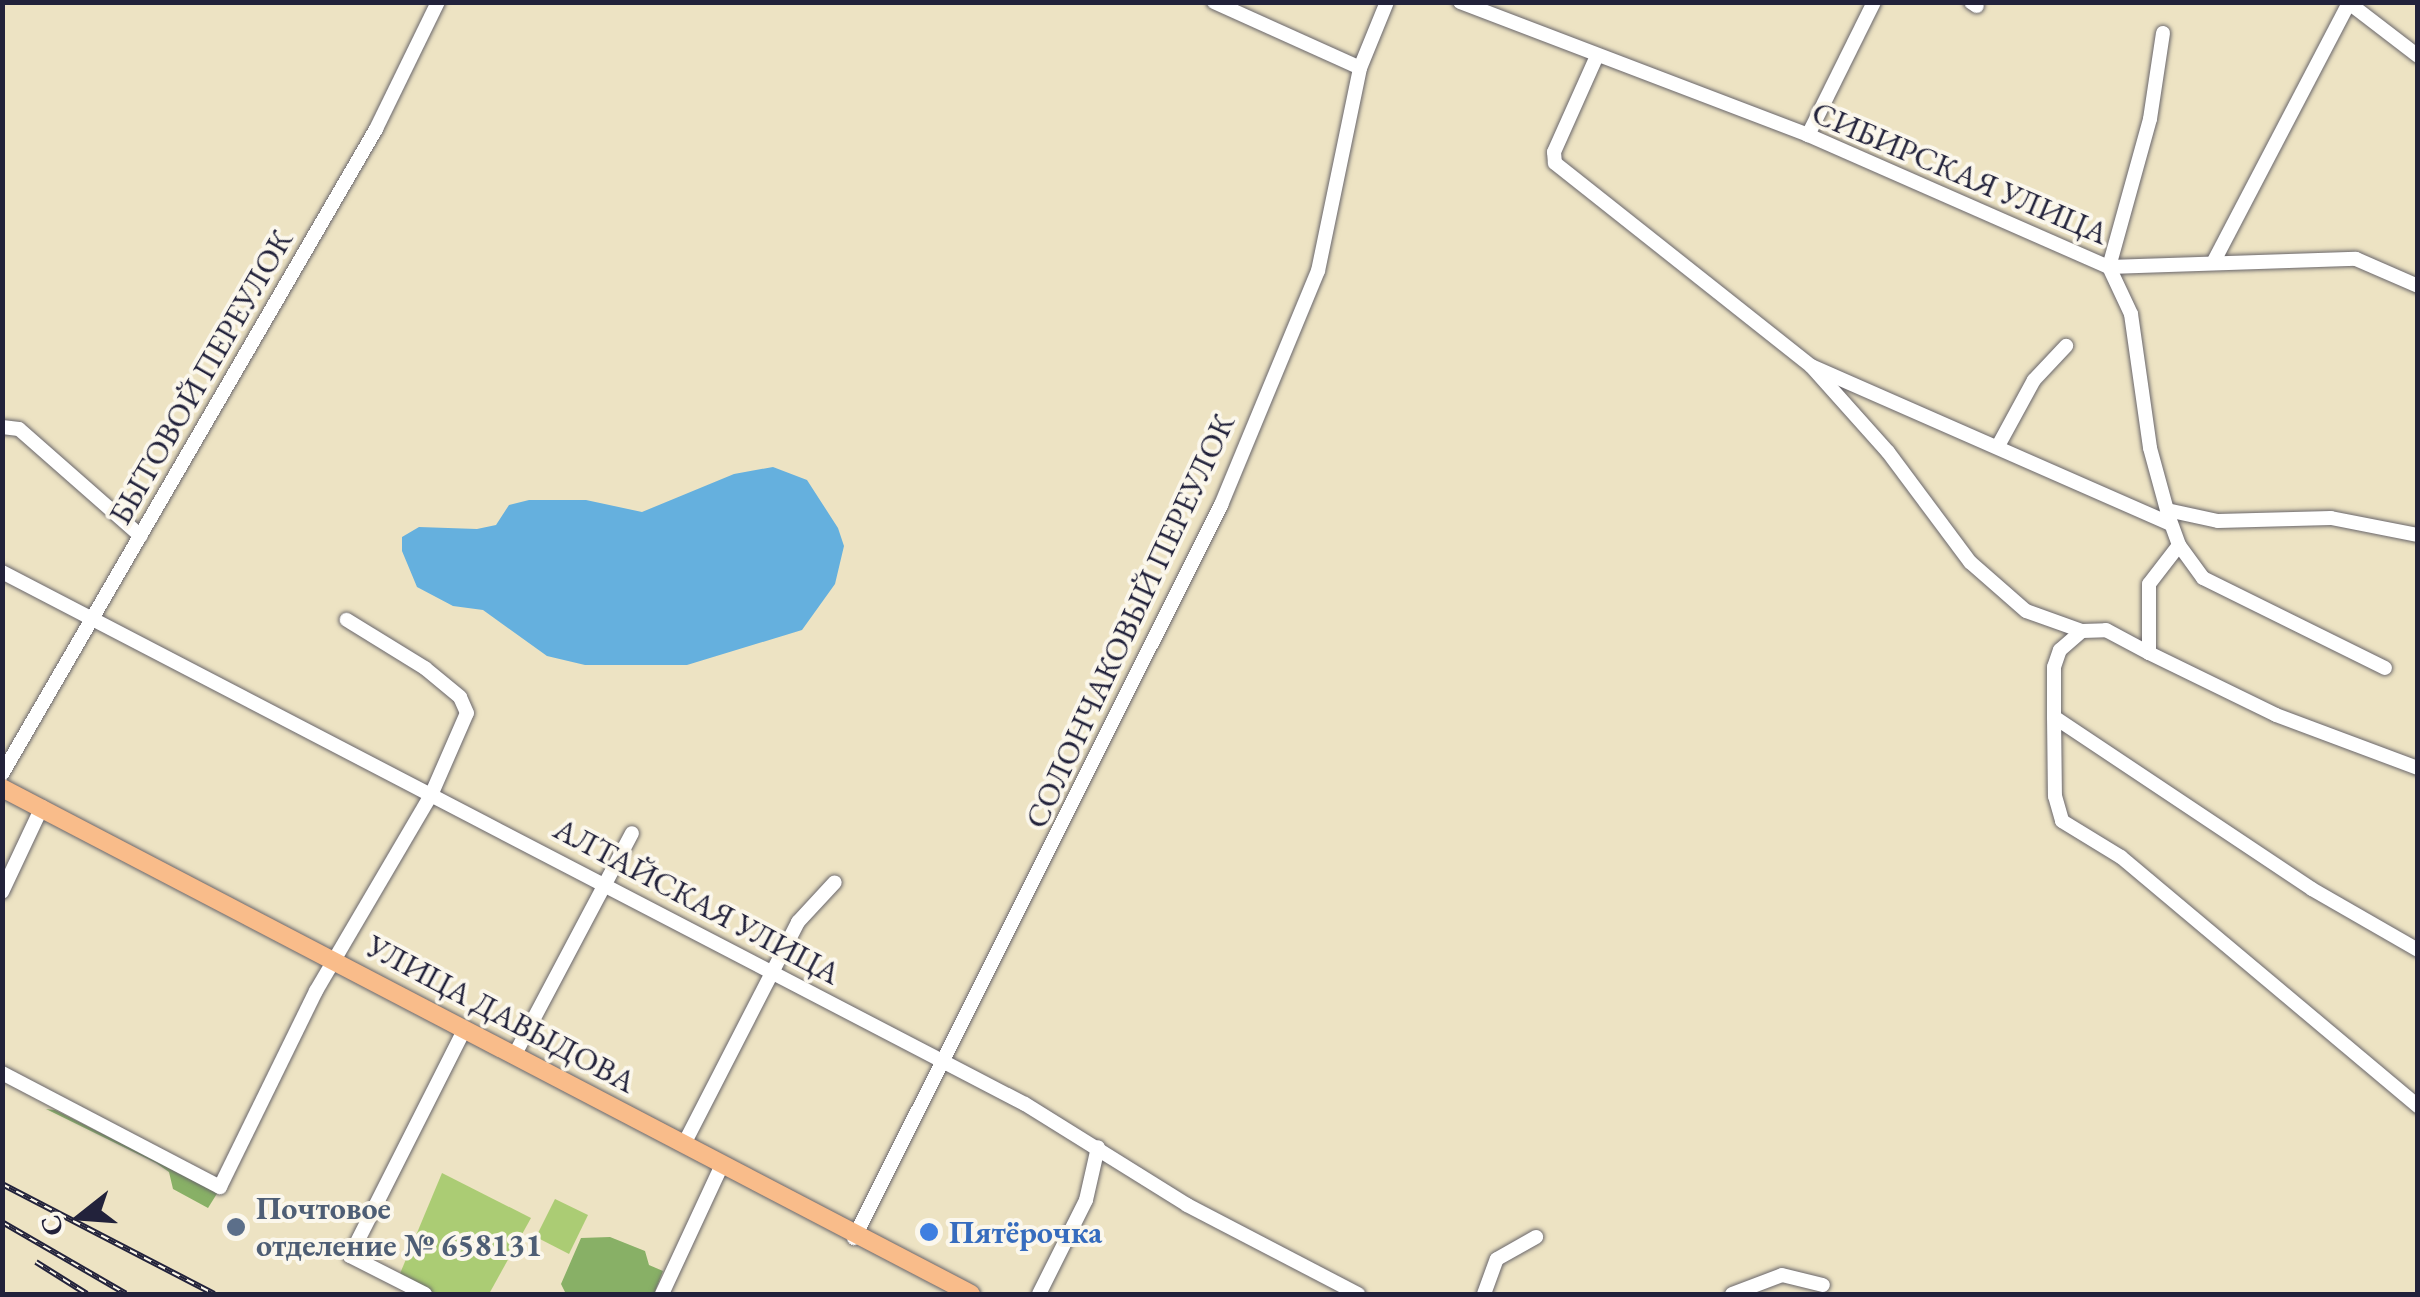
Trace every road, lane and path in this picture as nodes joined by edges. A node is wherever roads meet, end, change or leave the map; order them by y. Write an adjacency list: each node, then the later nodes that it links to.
1 (438, 2): 21 (street, БЫТОВОЙ ПЕРЕУЛОК)
2 (1214, 2): 10 (street)
3 (1387, 2): 10 (street, СОЛОНЧАКОВЫЙ ПЕРЕУЛОК)
4 (1460, 2): 9 (street, СИБИРСКАЯ УЛИЦА)
5 (1874, 2): 11 (street)
6 (2349, 3): 8 (street); 12 (street)
7 (2163, 32): 13 (street)
8 (2418, 56)
9 (1596, 58): 11 (street, СИБИРСКАЯ УЛИЦА); 16 (street)
10 (1360, 68): 44 (street, СОЛОНЧАКОВЫЙ ПЕРЕУЛОК)
11 (1808, 136): 13 (street, СИБИРСКАЯ УЛИЦА)
12 (2214, 261): 13 (street); 14 (street)
13 (2109, 267): 19 (street, СИБИРСКАЯ УЛИЦА)
14 (2418, 286)
15 (2066, 346): 18 (street)
16 (1811, 366): 18 (street); 26 (street)
17 (2, 427): 21 (street)
18 (1998, 446): 19 (street)
19 (2169, 517): 20 (street); 22 (street, СИБИРСКАЯ УЛИЦА)
20 (2418, 534)
21 (141, 536): 24 (street, БЫТОВОЙ ПЕРЕУЛОК)
22 (2179, 545): 27 (street); 28 (street)
23 (2, 572): 24 (street, АЛТАЙСКАЯ УЛИЦА)
24 (91, 620): 31 (street, БЫТОВОЙ ПЕРЕУЛОК); 33 (street, АЛТАЙСКАЯ УЛИЦА)
25 (347, 620): 33 (street)
26 (2082, 631): 27 (street); 29 (street)
27 (2149, 653): 30 (street)
28 (2385, 668)
29 (2054, 717): 39 (street); 46 (street)
30 (2418, 768)
31 (2, 774)
32 (2, 788): 34 (main road, УЛИЦА ДАВЫДОВА)
33 (432, 793): 37 (street, АЛТАЙСКАЯ УЛИЦА); 40 (street)
34 (42, 806): 38 (street); 40 (main road, УЛИЦА ДАВЫДОВА)
35 (632, 832): 37 (street)
36 (835, 882): 41 (street)
37 (604, 884): 41 (street, АЛТАЙСКАЯ УЛИЦА); 43 (street)
38 (2, 892)
39 (2418, 950)
40 (334, 961): 42 (main road, УЛИЦА ДАВЫДОВА); 45 (street)
41 (772, 971): 44 (street, АЛТАЙСКАЯ УЛИЦА); 47 (street)
42 (464, 1030): 43 (main road, УЛИЦА ДАВЫДОВА); 53 (street)
43 (514, 1056): 47 (main road, УЛИЦА ДАВЫДОВА)
44 (945, 1063): 48 (street, АЛТАЙСКАЯ УЛИЦА); 51 (street, СОЛОНЧАКОВЫЙ ПЕРЕУЛОК)
45 (2, 1073)
46 (2418, 1106)
47 (684, 1144): 49 (main road, УЛИЦА ДАВЫДОВА)
48 (1098, 1147): 56 (street); 57 (street, АЛТАЙСКАЯ УЛИЦА)
49 (722, 1166): 51 (main road, УЛИЦА ДАВЫДОВА); 54 (street)
50 (1536, 1237): 58 (street)
51 (854, 1238): 55 (main road, УЛИЦА ДАВЫДОВА)
52 (1822, 1284): 59 (street)
53 (424, 1294)
54 (662, 1294)
55 (971, 1294)
56 (1039, 1294)
57 (1358, 1294)
58 (1484, 1294)
59 (1732, 1294)

